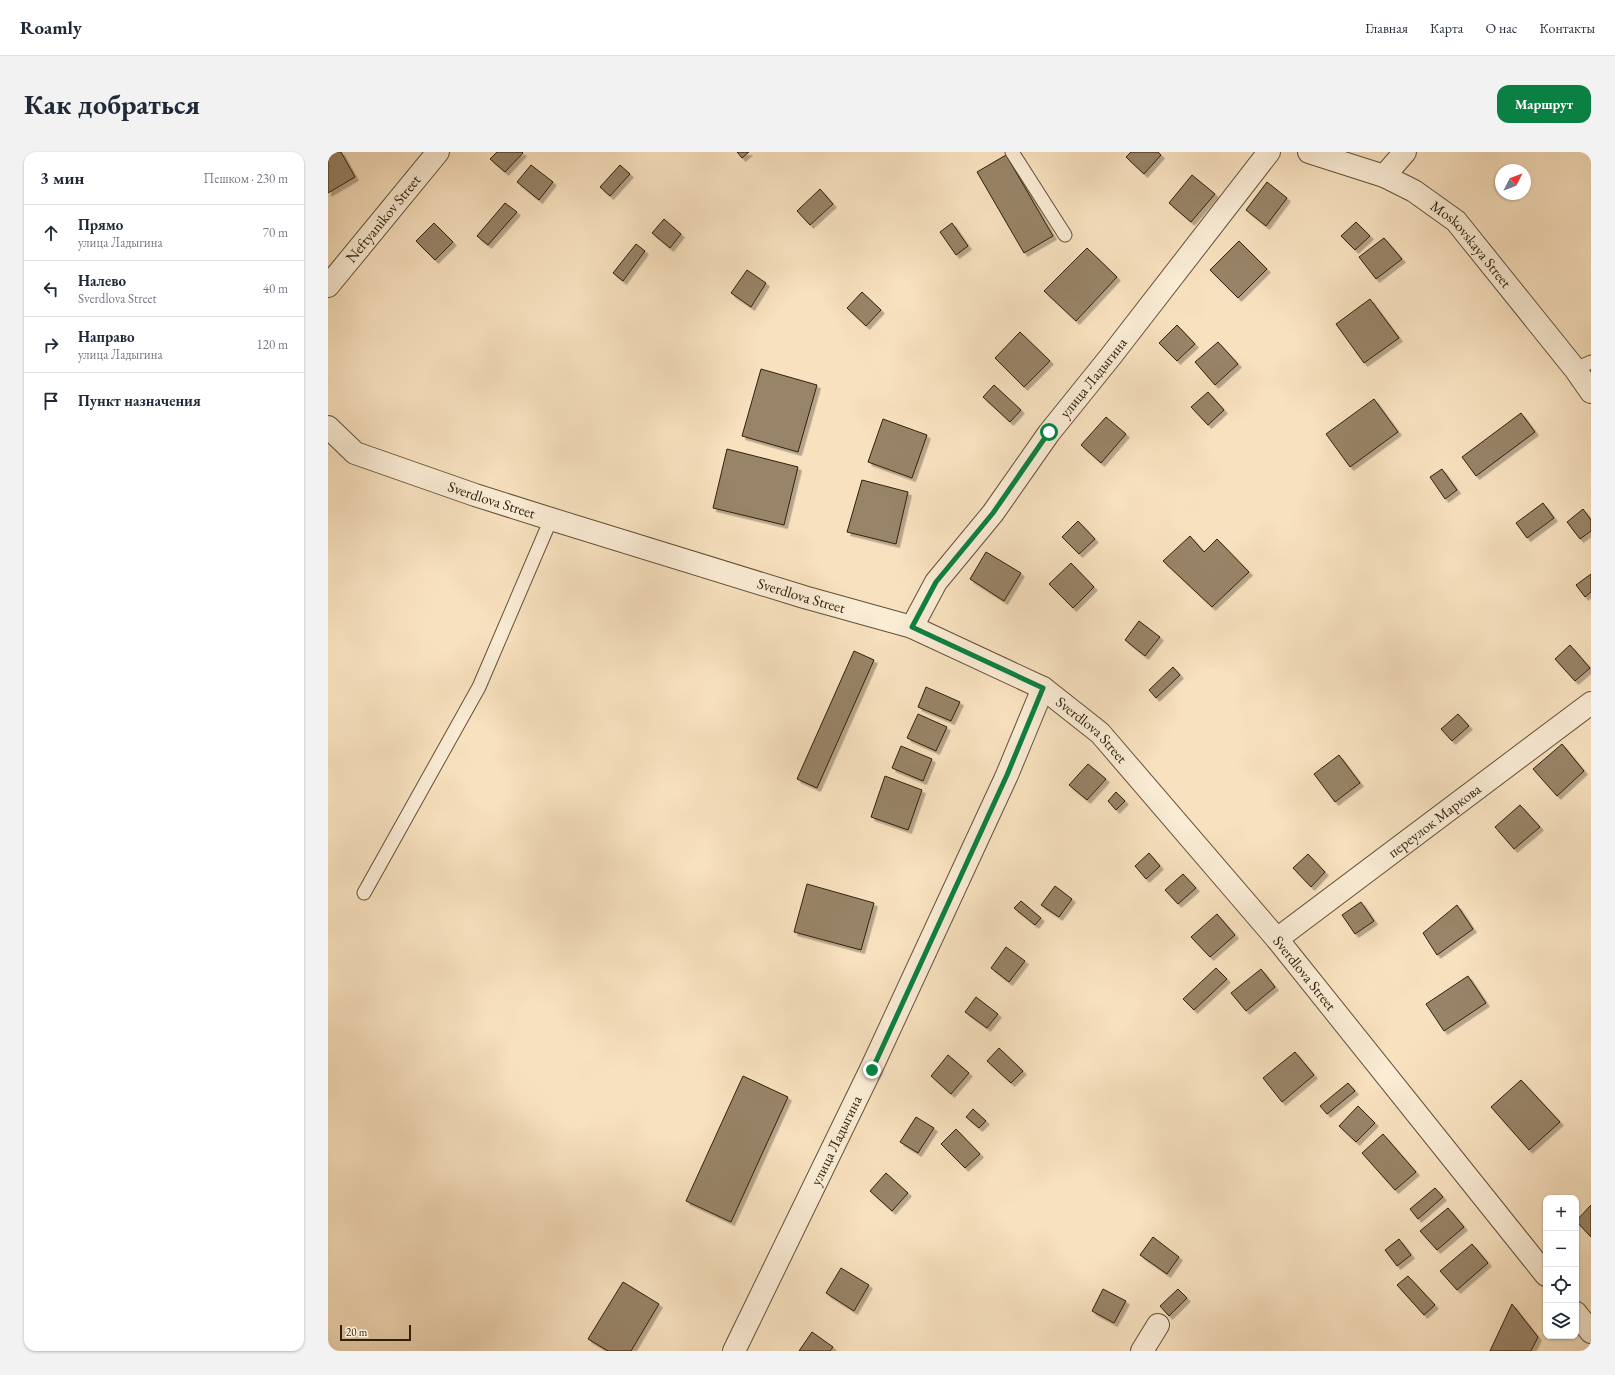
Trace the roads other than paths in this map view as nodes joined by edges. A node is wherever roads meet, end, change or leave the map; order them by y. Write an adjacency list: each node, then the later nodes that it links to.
1 (438, 152): 8 (street, Neftyanikov Street)
2 (1012, 152): 7 (lane)
3 (1269, 152): 13 (street, улица Ладыгина)
4 (1309, 152): 6 (street, Moskovskaya Street)
5 (1405, 152): 6 (street)
6 (1384, 176): 9 (street, Moskovskaya Street)
7 (1065, 235)
8 (328, 286)
9 (1583, 366): 10 (street, Moskovskaya Street)
10 (1591, 392)
11 (328, 427): 12 (street, Sverdlova Street)
12 (551, 519): 13 (street, Sverdlova Street); 16 (lane)
13 (912, 627): 14 (street, Sverdlova Street)
14 (1043, 688): 17 (street, Sverdlova Street); 22 (street, улица Ладыгина)
15 (1591, 703): 17 (street, переулок Маркова)
16 (364, 893)
17 (1278, 939): 18 (street, Sverdlova Street)
18 (1543, 1271)
19 (1579, 1317): 21 (street)
20 (1158, 1325): 23 (street)
21 (1591, 1332)
22 (736, 1350)
23 (1142, 1351)

